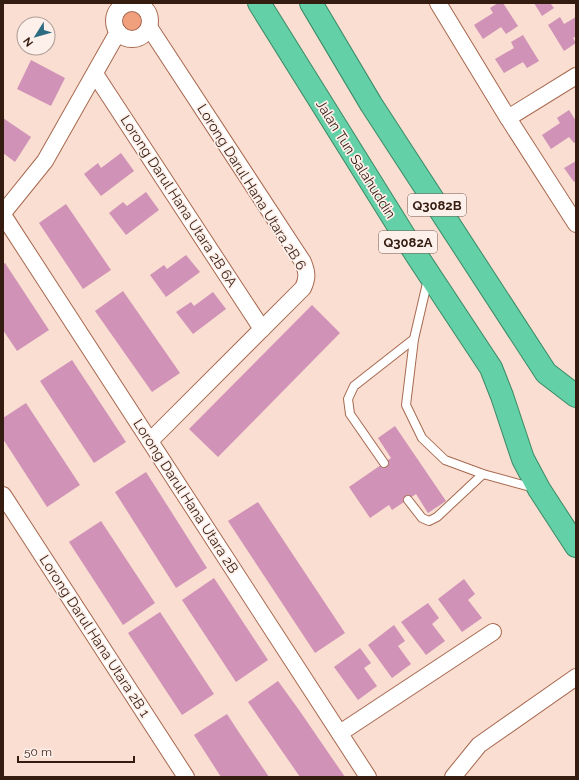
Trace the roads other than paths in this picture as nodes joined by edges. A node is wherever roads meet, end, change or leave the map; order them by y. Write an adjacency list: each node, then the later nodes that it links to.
1 (129, 3): 5 (street); 6 (street)
2 (259, 3): 12 (highway, Jalan Tun Salahuddin / Q3082A)
3 (311, 3): 15 (highway, Q3082B)
4 (438, 3): 9 (street)
5 (149, 27): 6 (street); 13 (street, Lorong Darul Hana Utara 2B 6)
6 (118, 32): 7 (street)
7 (95, 74): 10 (street); 13 (street, Lorong Darul Hana Utara 2B 6A)
8 (576, 76): 9 (street)
9 (508, 118): 11 (street)
10 (3, 214): 16 (street, Lorong Darul Hana Utara 2B)
11 (576, 224)
12 (429, 274): 14 (lane); 19 (highway, Jalan Tun Salahuddin / Q3082A)
13 (262, 328): 16 (street, Lorong Darul Hana Utara 2B 6)
14 (414, 339): 17 (lane); 18 (lane)
15 (576, 396)
16 (150, 440): 25 (street, Lorong Darul Hana Utara 2B)
17 (384, 464)
18 (483, 474): 19 (lane); 21 (lane)
19 (539, 489): 22 (highway, Jalan Tun Salahuddin / Q3082A)
20 (3, 496): 26 (street, Lorong Darul Hana Utara 2B 1)
21 (408, 500)
22 (576, 546)
23 (493, 632): 25 (street)
24 (576, 677): 28 (street)
25 (340, 733): 27 (street, Lorong Darul Hana Utara 2B)
26 (186, 777)
27 (368, 777)
28 (453, 777)

